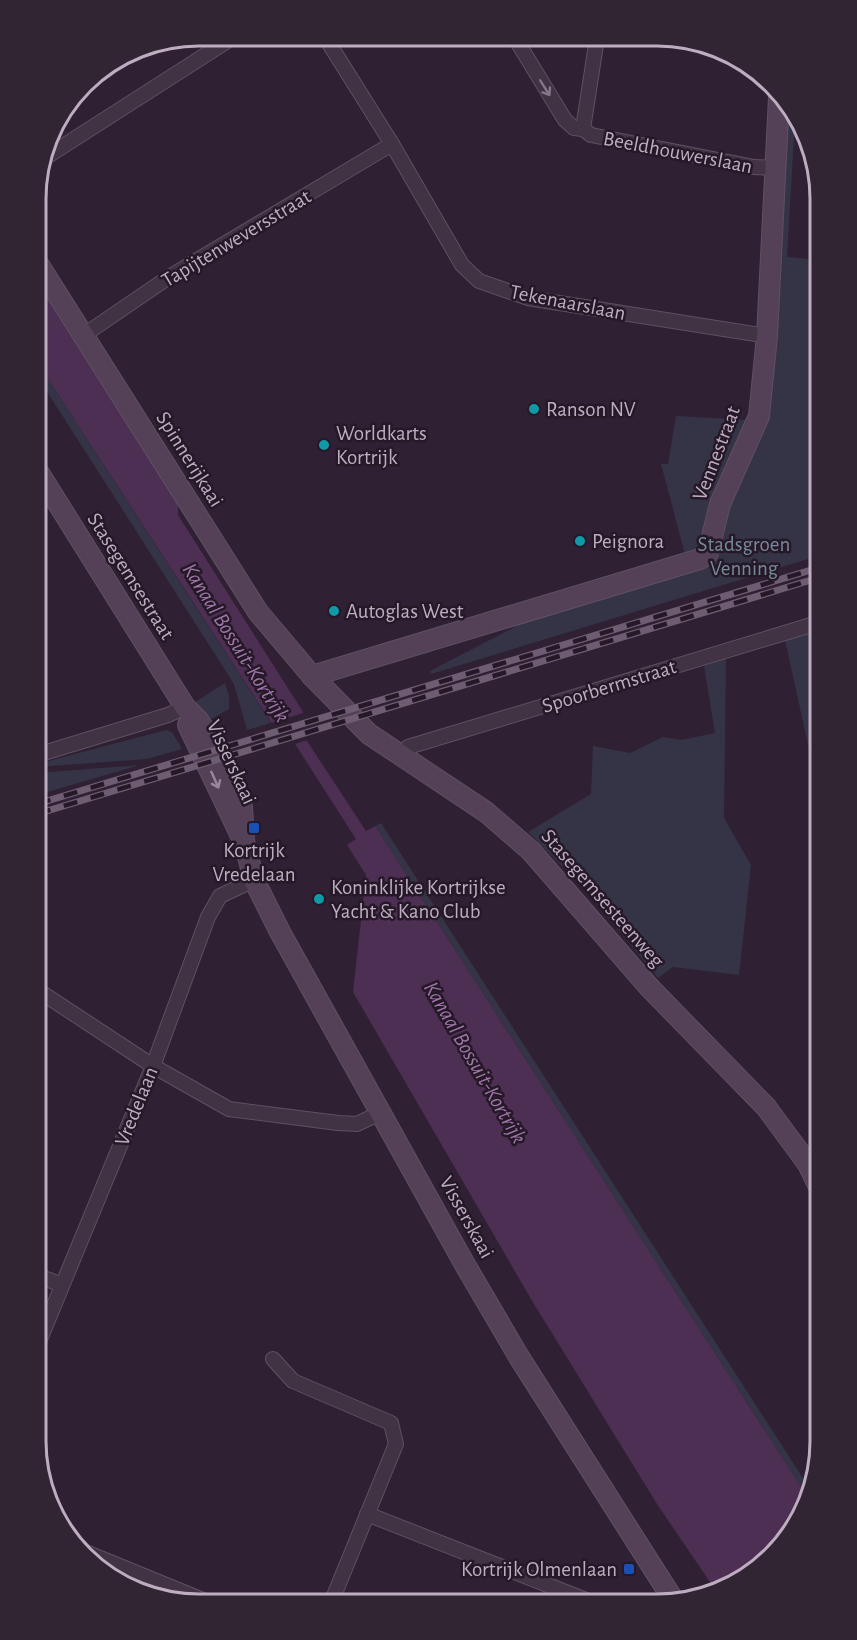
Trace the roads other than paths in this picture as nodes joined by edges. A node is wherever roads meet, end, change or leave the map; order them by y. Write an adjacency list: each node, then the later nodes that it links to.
1 (519, 46): 6 (street, Beeldhouwerslaan, one-way to 6)
2 (596, 46): 6 (street)
3 (218, 47): 8 (street)
4 (331, 47): 7 (street, Tekenaarslaan)
5 (778, 106): 9 (street, Vennestraat)
6 (583, 129): 9 (street, Beeldhouwerslaan)
7 (392, 144): 11 (street, Tapijtenweversstraat); 12 (street, Tekenaarslaan)
8 (55, 152)
9 (775, 168): 12 (street, Vennestraat)
10 (46, 276): 11 (street, Spinnerijkaai)
11 (84, 336): 15 (street, Spinnerijkaai)
12 (766, 336): 15 (street, Vennestraat)
13 (46, 484): 16 (street, Stasegemsestraat)
14 (810, 625): 18 (street, Spoorbermstraat)
15 (312, 676): 18 (street, Stasegemsesteenweg)
16 (185, 707): 17 (street); 19 (street, Visserskaai)
17 (46, 752)
18 (402, 758): 23 (street, Stasegemsesteenweg)
19 (254, 880): 21 (street, Vredelaan); 22 (street, Visserskaai)
20 (46, 996): 21 (street)
21 (153, 1066): 22 (street); 25 (street, Vredelaan)
22 (382, 1112): 31 (street, Visserskaai)
23 (810, 1155)
24 (46, 1279): 25 (street)
25 (62, 1285): 26 (street, Vredelaan)
26 (46, 1325)
27 (273, 1359): 28 (street)
28 (367, 1514): 32 (street); 33 (street)
29 (103, 1559): 30 (street)
30 (184, 1593)
31 (669, 1593)
32 (335, 1594)
33 (571, 1594)

